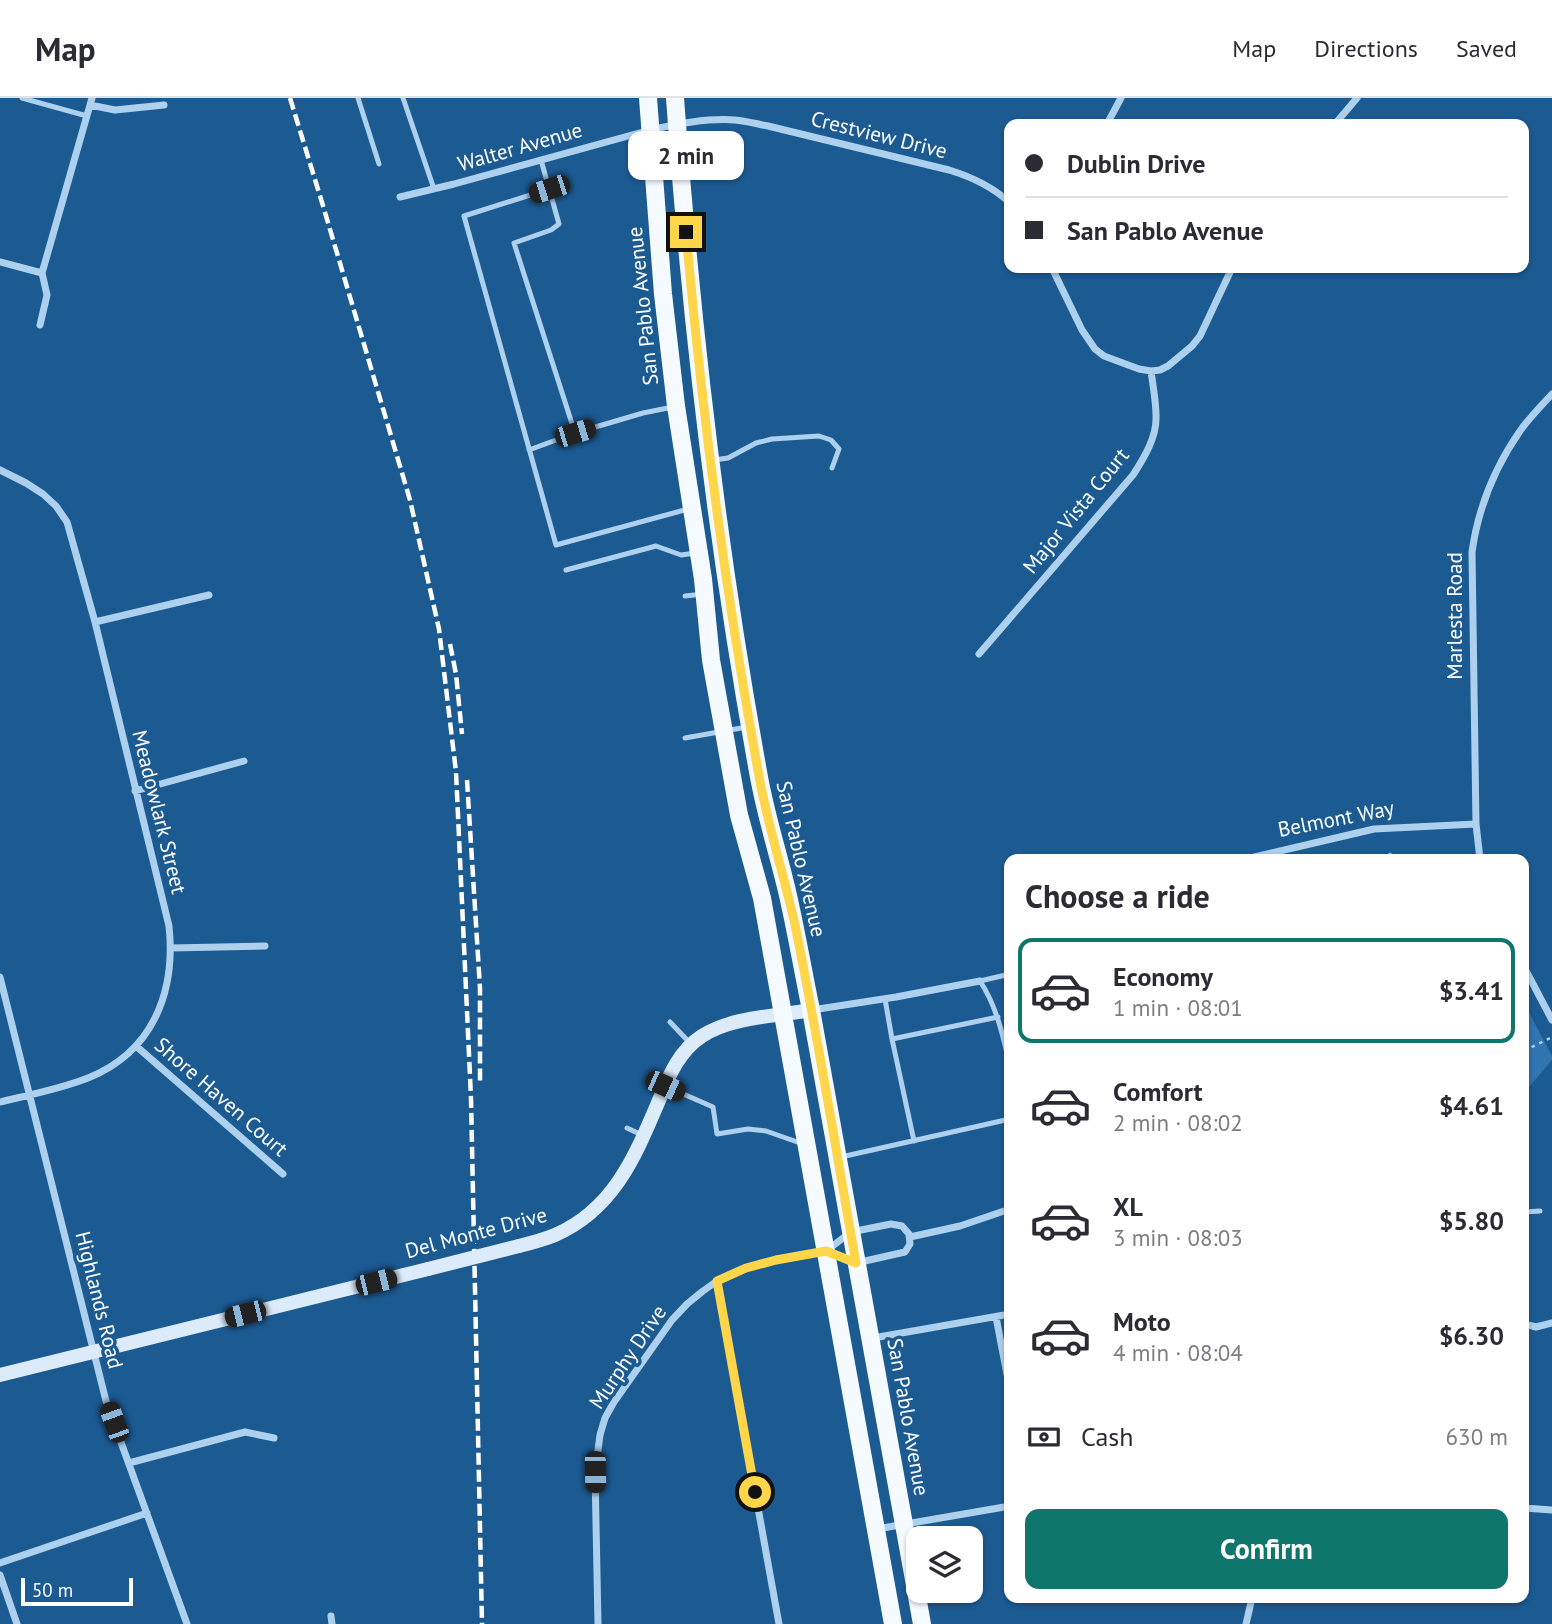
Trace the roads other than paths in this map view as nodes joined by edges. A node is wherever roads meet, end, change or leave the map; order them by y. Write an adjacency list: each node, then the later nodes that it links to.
1 (22, 98): 10 (lane)
2 (358, 98): 16 (lane)
3 (403, 98): 17 (lane)
4 (648, 98): 14 (main road, San Pablo Avenue)
5 (675, 98): 13 (main road, San Pablo Avenue)
6 (1121, 98): 11 (street)
7 (1357, 98): 12 (street)
8 (91, 101): 9 (street); 10 (street)
9 (164, 105)
10 (87, 116): 24 (street)
11 (1110, 119)
12 (1339, 119)
13 (677, 124): 14 (street, Crestview Drive); 20 (street, Crestview Drive); 31 (main road, San Pablo Avenue)
14 (650, 130): 15 (street, Walter Avenue); 28 (main road, San Pablo Avenue)
15 (541, 160): 17 (street, Walter Avenue); 18 (lane)
16 (379, 164)
17 (433, 189): 19 (street, Walter Avenue)
18 (549, 189): 29 (lane); 30 (lane)
19 (400, 197)
20 (1004, 198)
21 (0, 262): 24 (street)
22 (1054, 273): 26 (street)
23 (1230, 273): 26 (street)
24 (42, 274): 25 (street)
25 (40, 324)
26 (1151, 371): 41 (street, Major Vista Court)
27 (1552, 394): 47 (street, Marlesta Road)
28 (676, 406): 29 (lane); 34 (main road, San Pablo Avenue)
29 (575, 433): 30 (lane)
30 (529, 450): 34 (lane)
31 (711, 461): 32 (lane); 42 (main road, San Pablo Avenue)
32 (832, 468)
33 (0, 470): 40 (street, Meadowlark Street)
34 (692, 508): 35 (main road, San Pablo Avenue)
35 (699, 552): 36 (lane); 38 (main road, San Pablo Avenue)
36 (566, 570)
37 (209, 594): 40 (street)
38 (705, 594): 39 (lane); 43 (main road, San Pablo Avenue)
39 (685, 596)
40 (95, 622): 46 (street, Meadowlark Street)
41 (979, 654)
42 (750, 726): 43 (lane); 57 (main road, San Pablo Avenue)
43 (724, 731): 44 (lane); 58 (main road, San Pablo Avenue)
44 (685, 738)
45 (244, 761): 46 (street)
46 (135, 791): 51 (street, Meadowlark Street)
47 (1476, 824): 48 (street, Belmont Way); 49 (street, Marlesta Road)
48 (1267, 854)
49 (1479, 854)
50 (265, 946): 51 (street)
51 (171, 948): 65 (street, Meadowlark Street)
52 (1004, 975): 55 (lane)
53 (1529, 976): 60 (street)
54 (0, 978): 67 (street, Highlands Road)
55 (980, 981): 56 (street); 59 (lane)
56 (885, 999): 57 (street); 62 (lane)
57 (811, 1010): 58 (street); 74 (main road, San Pablo Avenue)
58 (782, 1015): 64 (street, Del Monte Drive); 73 (main road, San Pablo Avenue)
59 (998, 1017): 62 (lane); 63 (lane)
60 (1552, 1020)
61 (670, 1022): 64 (lane)
62 (892, 1039): 72 (lane)
63 (1004, 1042)
64 (692, 1045): 66 (street, Del Monte Drive)
65 (136, 1046): 67 (street, Meadowlark Street); 75 (street, Shore Haven Court)
66 (665, 1086): 71 (street, Del Monte Drive); 73 (lane)
67 (29, 1095): 68 (street, Meadowlark Street); 89 (street, Highlands Road)
68 (0, 1102)
69 (1004, 1120): 72 (lane)
70 (627, 1128): 71 (lane)
71 (643, 1136): 89 (street, Del Monte Drive, bridge)
72 (914, 1140): 74 (lane)
73 (806, 1145): 81 (main road, San Pablo Avenue)
74 (838, 1158): 79 (main road, San Pablo Avenue)
75 (282, 1174)
76 (1004, 1211): 80 (street)
77 (1540, 1211): 78 (lane)
78 (1529, 1212)
79 (850, 1232): 80 (street); 81 (street); 82 (main road, San Pablo Avenue)
80 (910, 1237): 82 (street)
81 (826, 1251): 82 (street); 83 (street, Murphy Drive); 99 (main road, San Pablo Avenue)
82 (856, 1263): 88 (main road, San Pablo Avenue)
83 (717, 1281): 105 (street, Murphy Drive); 106 (street)
84 (1004, 1315): 85 (street)
85 (996, 1317): 88 (street); 90 (street)
86 (1552, 1323): 87 (street)
87 (1529, 1325)
88 (870, 1339): 98 (main road, San Pablo Avenue)
89 (95, 1351): 91 (street, Del Monte Drive); 93 (street, Highlands Road)
90 (1004, 1359)
91 (0, 1375)
92 (274, 1438): 93 (street)
93 (129, 1463): 97 (street, Highlands Road)
94 (1004, 1507): 98 (street)
95 (1529, 1508): 96 (street)
96 (1552, 1510)
97 (147, 1513): 100 (street); 104 (street, Highlands Road)
98 (904, 1524): 99 (street); 108 (main road, San Pablo Avenue)
99 (876, 1529): 107 (main road, San Pablo Avenue)
100 (0, 1563)
101 (0, 1574): 103 (street)
102 (1251, 1603): 109 (street)
103 (17, 1624)
104 (187, 1624)
105 (598, 1624)
106 (779, 1624)
107 (893, 1624)
108 (922, 1624)
109 (1247, 1624)

